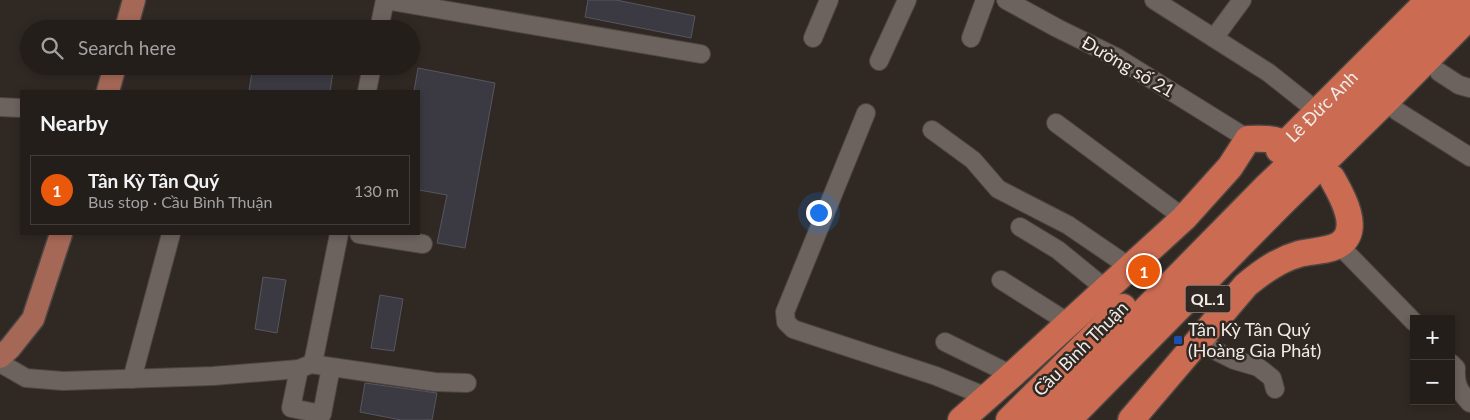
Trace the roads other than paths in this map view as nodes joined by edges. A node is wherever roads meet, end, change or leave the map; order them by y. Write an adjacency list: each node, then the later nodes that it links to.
1 (134, 0): 12 (main road)
2 (385, 0): 13 (street); 18 (street)
3 (829, 0): 14 (street)
4 (907, 0): 19 (street)
5 (986, 0): 15 (street)
6 (1006, 0): 33 (street, Đường số 21)
7 (1154, 0): 16 (street)
8 (1242, 0): 16 (street)
9 (1429, 0): 29 (highway, Lê Đức Anh / QL.1)
10 (1459, 0): 34 (highway, Lê Đức Anh / QL.1)
11 (1470, 16): 26 (highway, QL.1)
12 (128, 20)
13 (381, 20)
14 (813, 38)
15 (971, 38)
16 (1214, 38): 29 (street)
17 (1470, 41): 20 (highway, QL.1)
18 (701, 54)
19 (879, 61)
20 (1439, 72): 23 (street); 26 (highway, QL.1)
21 (112, 75): 24 (main road)
22 (370, 75): 25 (street)
23 (1470, 88)
24 (108, 90)
25 (367, 90)
26 (1392, 106): 35 (street); 36 (highway, QL.1); 37 (highway, QL.1)
27 (0, 107): 28 (street)
28 (20, 108)
29 (1318, 112): 34 (highway, Lê Đức Anh / QL.1)
30 (866, 113): 63 (street)
31 (1056, 123): 39 (street)
32 (932, 130): 47 (street)
33 (1248, 139): 34 (highway); 39 (highway)
34 (1293, 149): 37 (highway, Lê Đức Anh / QL.1); 38 (highway, Lê Đức Anh / QL.1)
35 (1470, 157)
36 (1332, 178): 46 (highway); 70 (highway, QL.1)
37 (1273, 196): 68 (highway, Cầu Bình Thuận / QL.1); 69 (highway, QL.1)
38 (1217, 214): 67 (highway, Cầu Bình Thuận / QL.1)
39 (1184, 218): 47 (highway)
40 (1020, 227): 49 (street)
41 (61, 235): 54 (main road)
42 (171, 235): 60 (street)
43 (339, 235): 56 (street)
44 (364, 235): 45 (street)
45 (423, 244)
46 (1339, 244): 50 (street); 52 (highway)
47 (1131, 268): 49 (highway)
48 (1001, 280): 51 (street)
49 (1107, 290): 51 (highway)
50 (1410, 318)
51 (1069, 323): 59 (highway)
52 (1200, 340): 62 (street); 65 (highway)
53 (945, 342): 59 (street)
54 (0, 357)
55 (0, 363): 60 (street)
56 (305, 367): 57 (street); 57 (street); 60 (street)
57 (331, 367): 61 (street)
58 (1455, 367): 64 (street)
59 (1012, 375): 63 (highway)
60 (132, 379)
61 (467, 383)
62 (1275, 389)
63 (987, 397): 66 (highway)
64 (1470, 403)
65 (1135, 418)
66 (961, 420)
67 (1009, 420)
68 (1037, 420)
69 (1068, 420)
70 (1087, 420)

